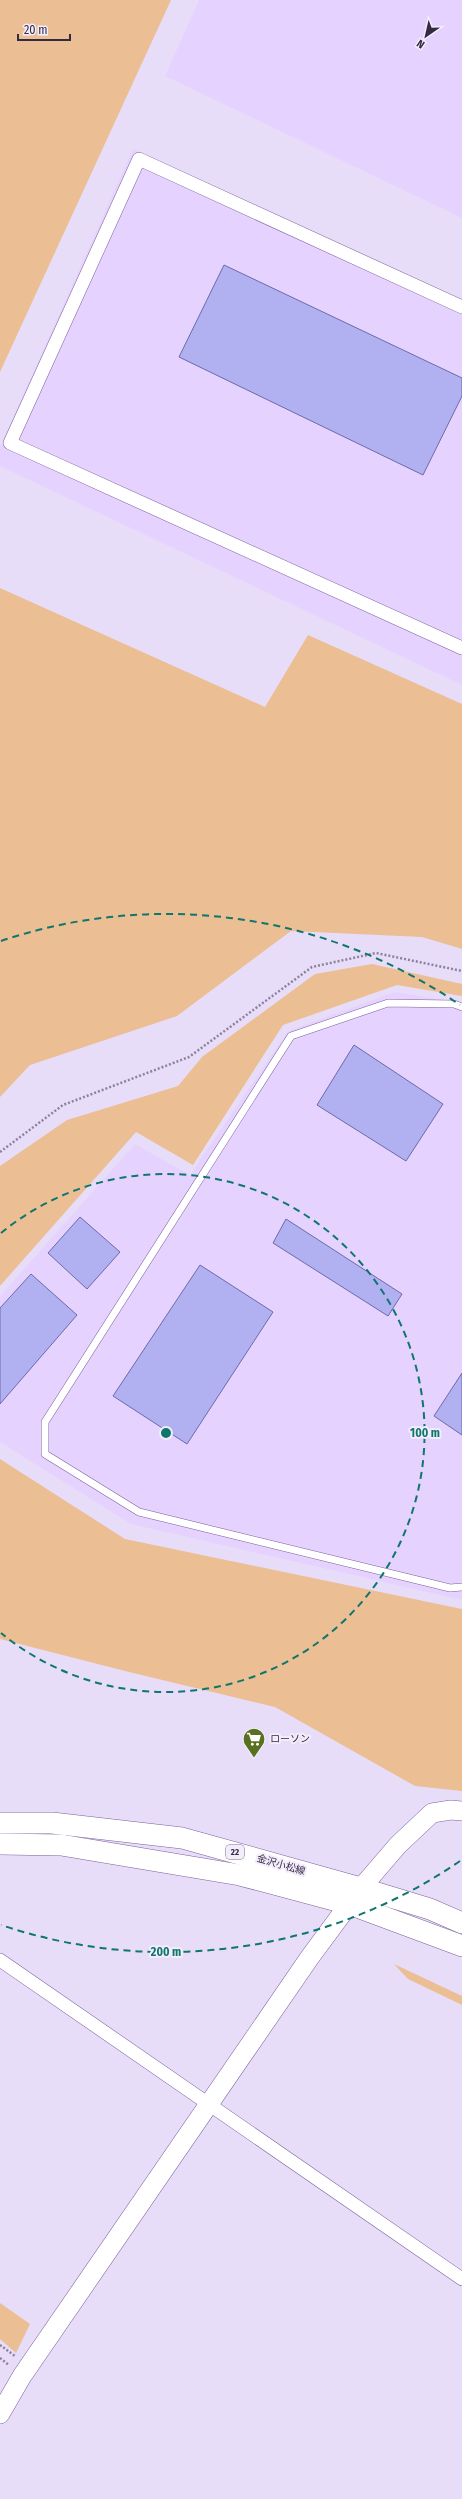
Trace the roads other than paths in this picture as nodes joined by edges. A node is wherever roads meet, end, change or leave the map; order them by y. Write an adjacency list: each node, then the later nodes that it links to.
1 (462, 307): 2 (street)
2 (462, 648)
3 (462, 1007): 4 (lane)
4 (462, 1587)
5 (462, 1811): 8 (street)
6 (0, 1823): 8 (main road, 金沢小松線 / 22)
7 (0, 1844): 9 (main road, 金沢小松線 / 22)
8 (361, 1888): 9 (street); 10 (main road, 金沢小松線 / 22)
9 (349, 1904): 11 (main road, 金沢小松線 / 22); 13 (street)
10 (462, 1923)
11 (462, 1946)
12 (0, 1960): 13 (street)
13 (208, 2105): 14 (street); 15 (street)
14 (462, 2279)
15 (0, 2414)

